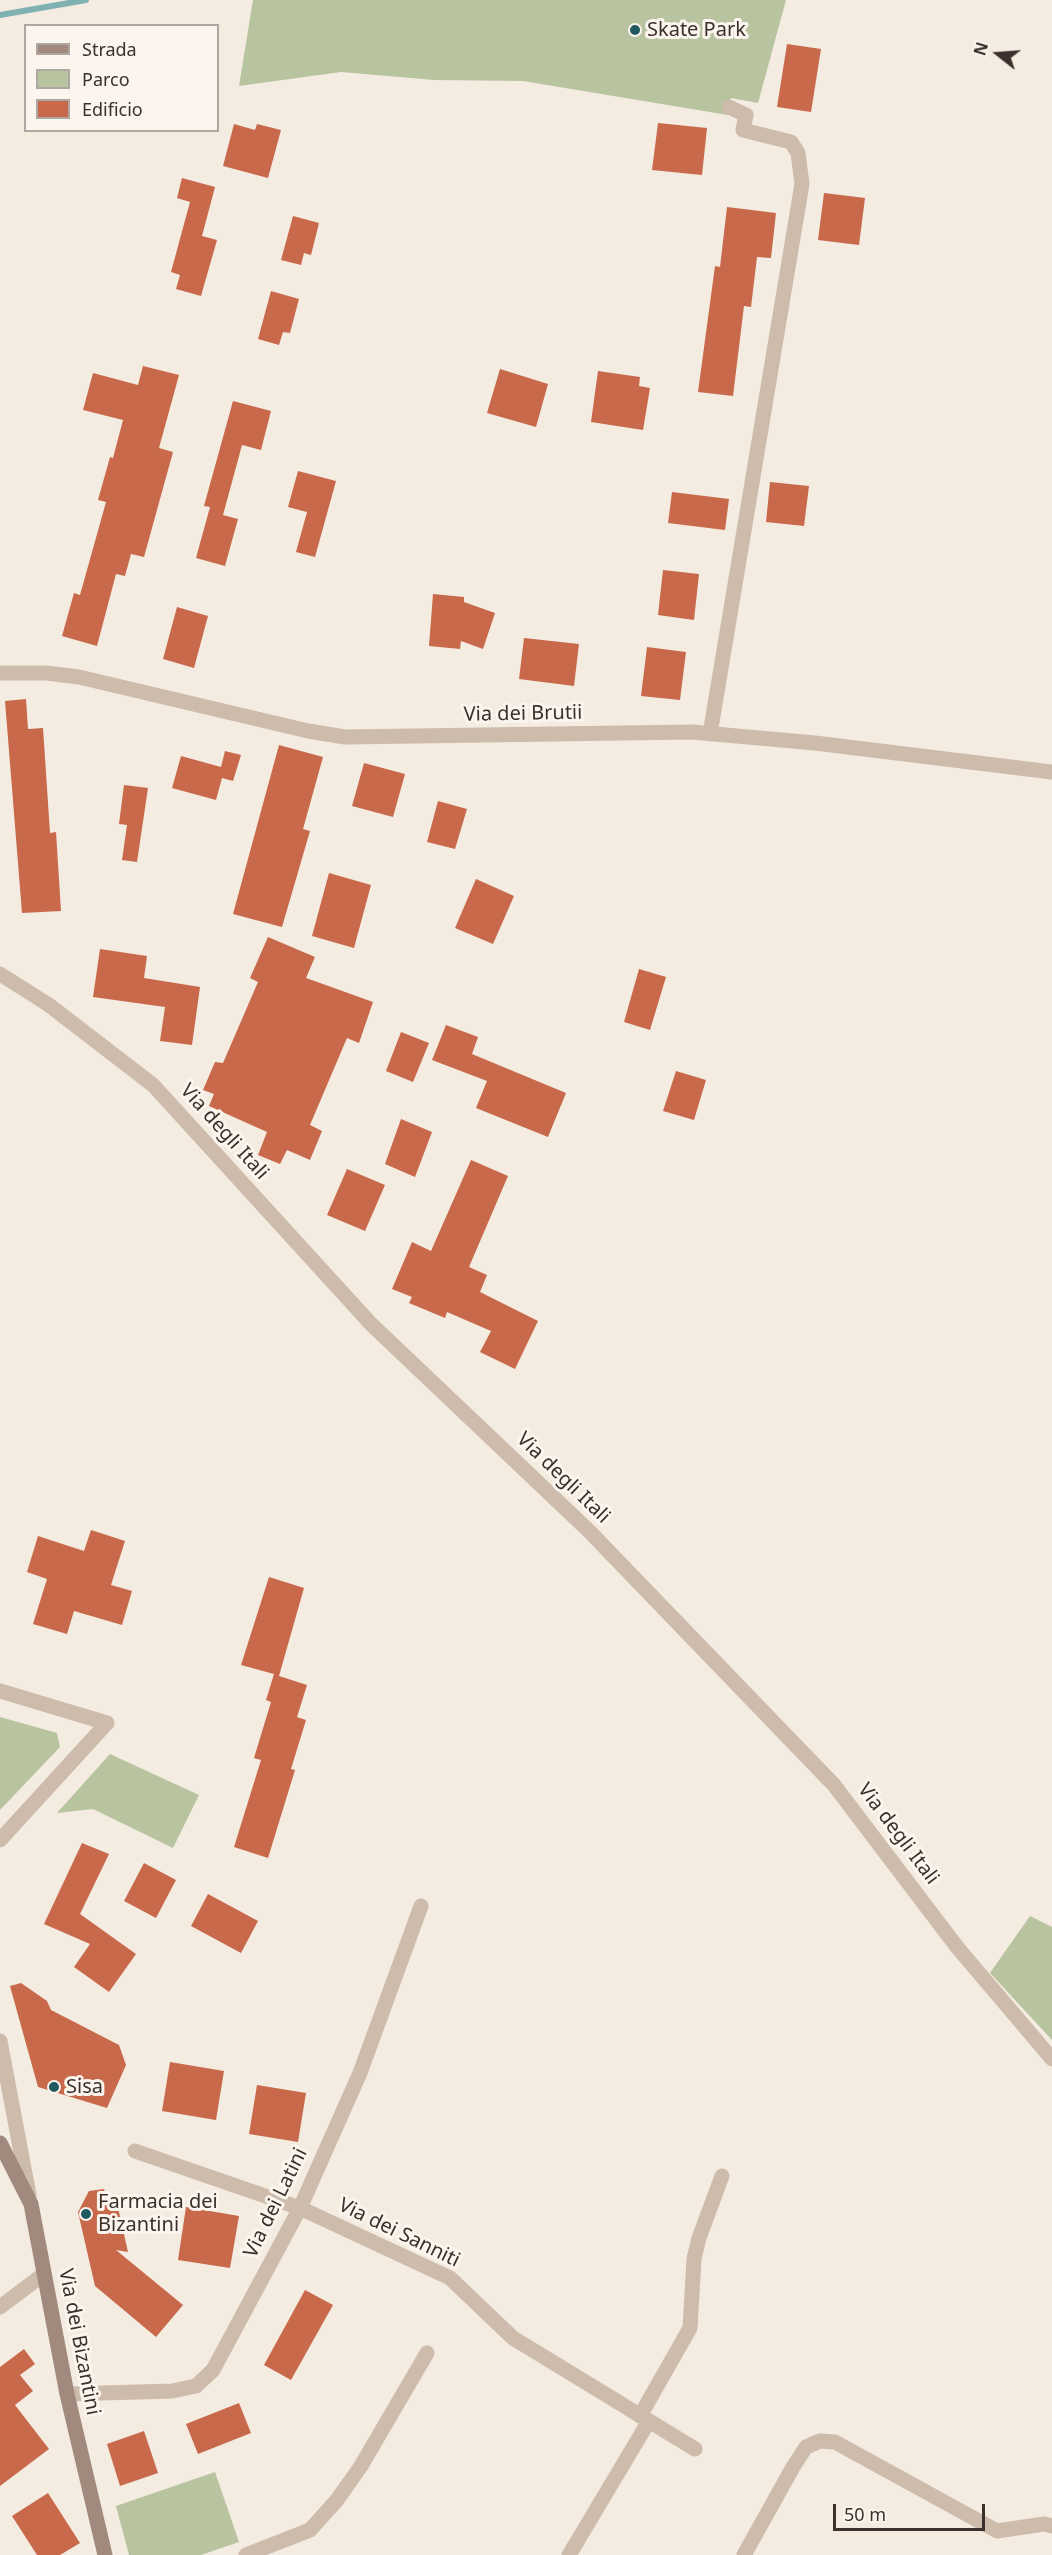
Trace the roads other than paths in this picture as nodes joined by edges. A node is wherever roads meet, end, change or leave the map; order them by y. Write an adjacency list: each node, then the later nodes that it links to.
1 (729, 107): 3 (street)
2 (0, 673): 3 (street, Via dei Brutii)
3 (710, 734): 4 (street, Via dei Brutii)
4 (1052, 772)
5 (0, 974): 10 (street, Via degli Itali)
6 (0, 1691): 7 (street)
7 (0, 1840)
8 (421, 1906): 15 (street, Via dei Latini)
9 (0, 2041): 14 (street)
10 (1052, 2059)
11 (0, 2143): 14 (street, Via dei Bizantini)
12 (135, 2151): 15 (street, Via dei Sanniti)
13 (722, 2176): 20 (street)
14 (31, 2204): 16 (street, Via dei Bizantini)
15 (300, 2208): 19 (street, Via dei Latini); 20 (street, Via dei Sanniti)
16 (44, 2274): 17 (street); 19 (street, Via dei Bizantini)
17 (0, 2307)
18 (427, 2353): 24 (street)
19 (67, 2394): 23 (street, Via dei Bizantini)
20 (644, 2418): 21 (street, Via dei Sanniti); 25 (street)
21 (695, 2450)
22 (1052, 2526): 26 (street)
23 (105, 2555)
24 (246, 2555)
25 (569, 2555)
26 (744, 2555)

